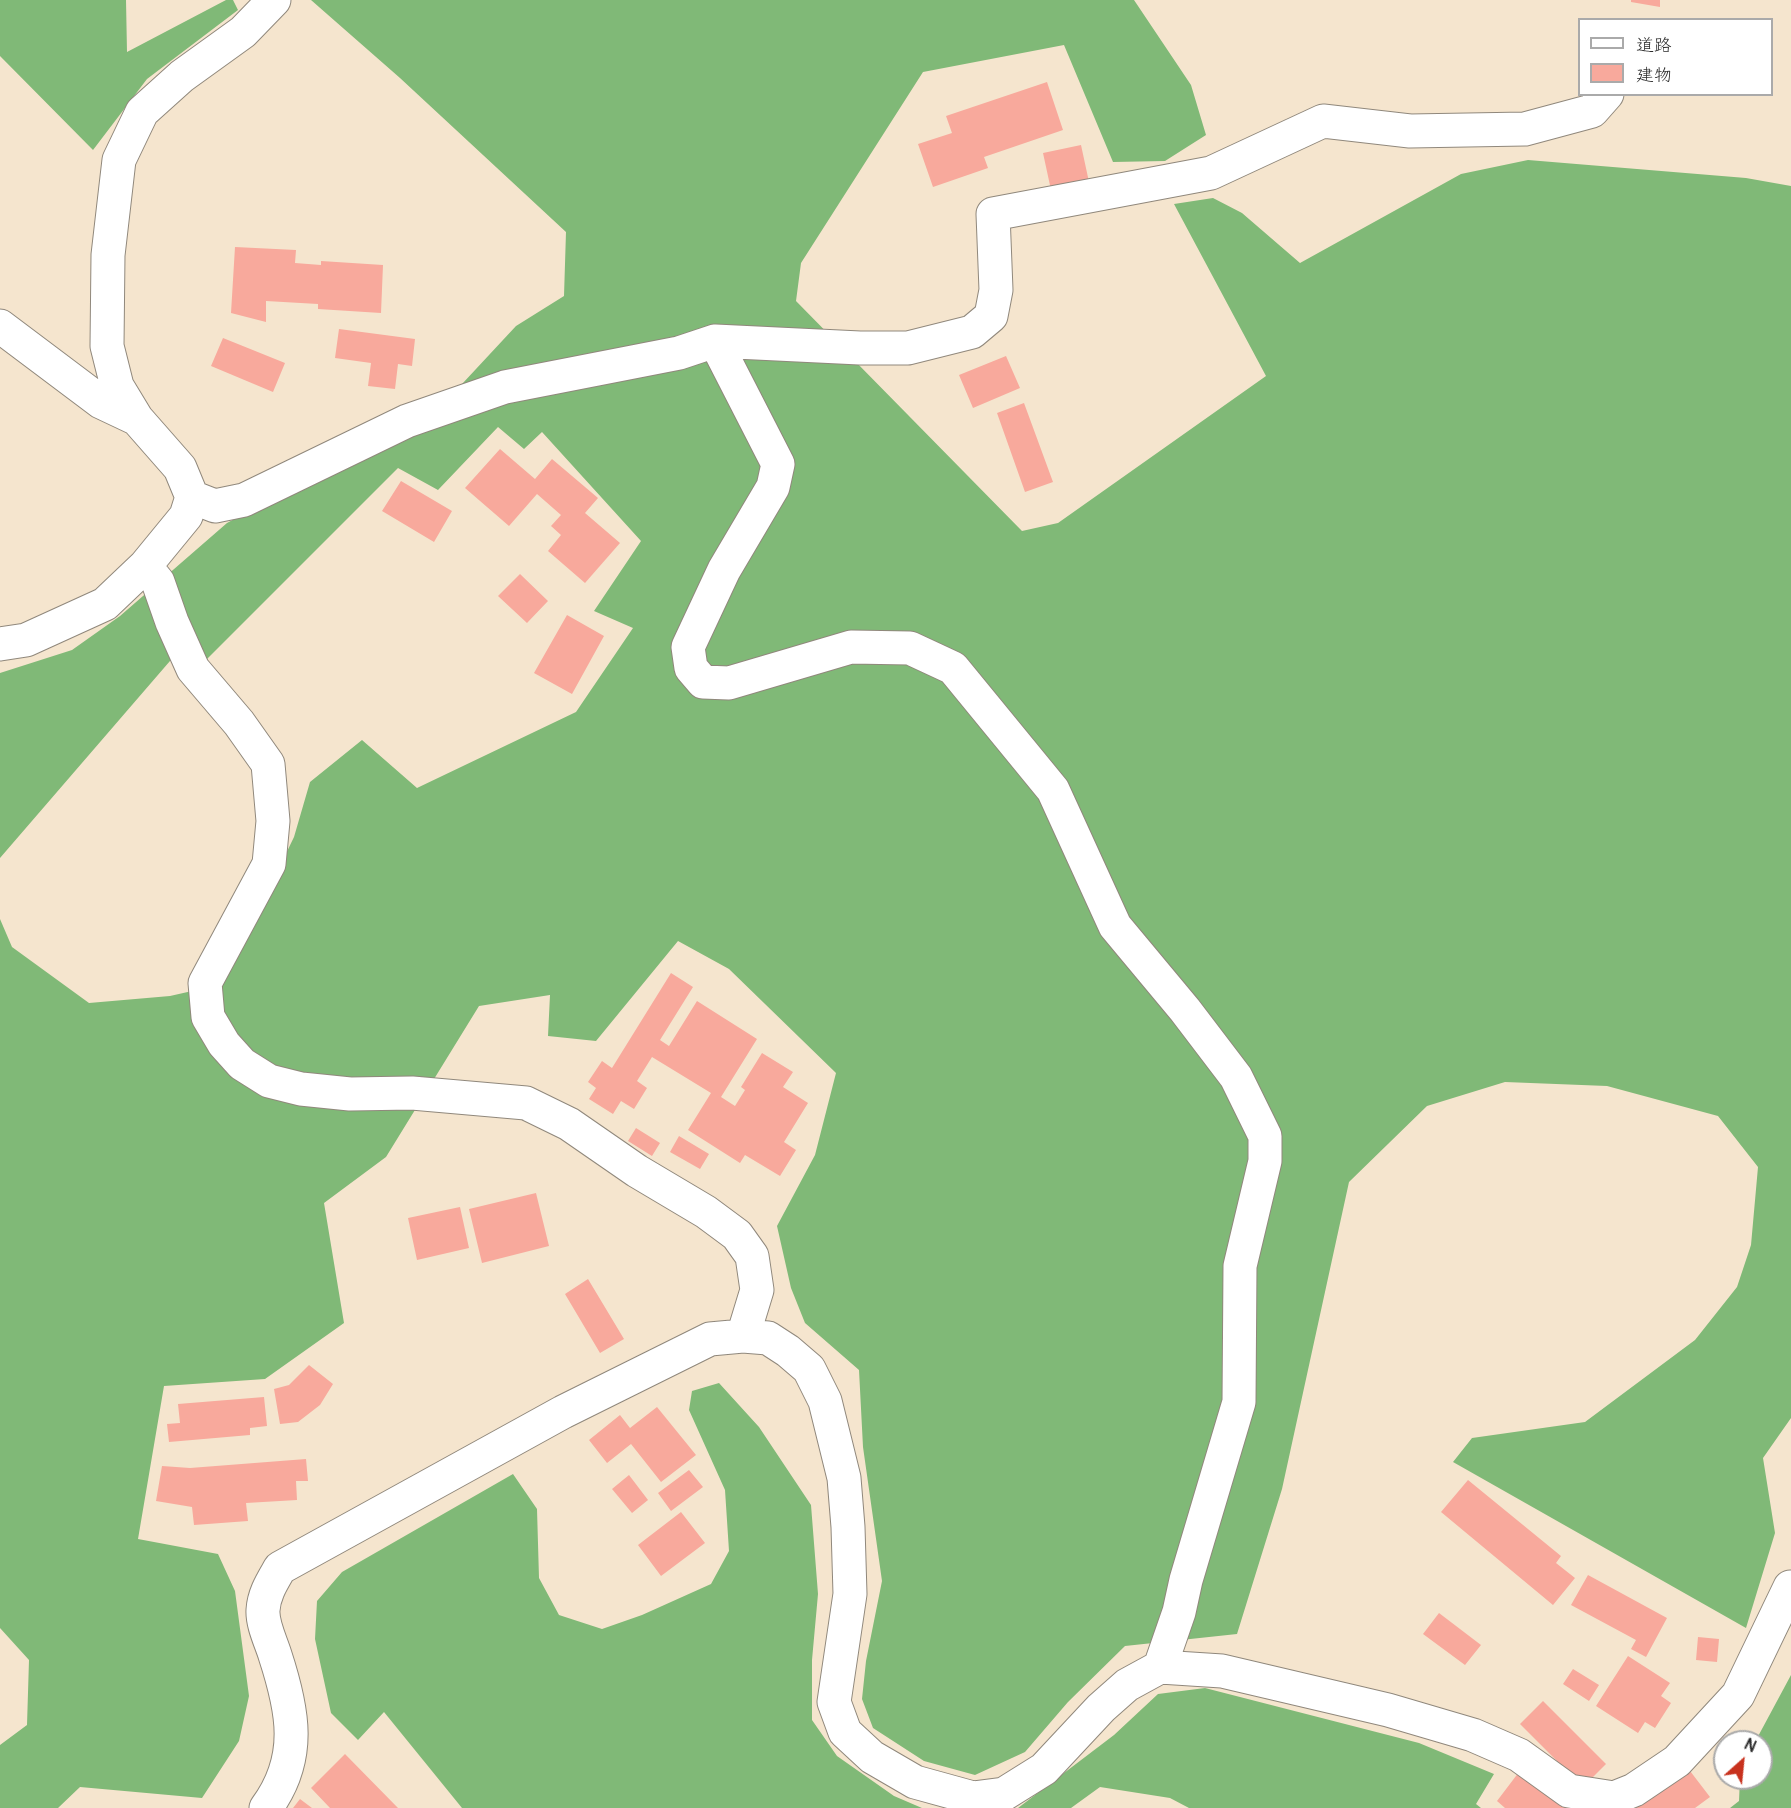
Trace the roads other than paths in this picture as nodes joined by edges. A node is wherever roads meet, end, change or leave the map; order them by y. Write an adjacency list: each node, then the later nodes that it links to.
1 (274, 0): 5 (street)
2 (1605, 96): 4 (street)
3 (0, 326): 5 (street)
4 (715, 341): 6 (street); 11 (street)
5 (137, 418): 6 (street)
6 (192, 496): 7 (street)
7 (145, 566): 8 (street); 9 (street)
8 (0, 644)
9 (743, 1336): 11 (street); 12 (street)
10 (1790, 1587): 11 (street)
11 (1160, 1667)
12 (266, 1808)

